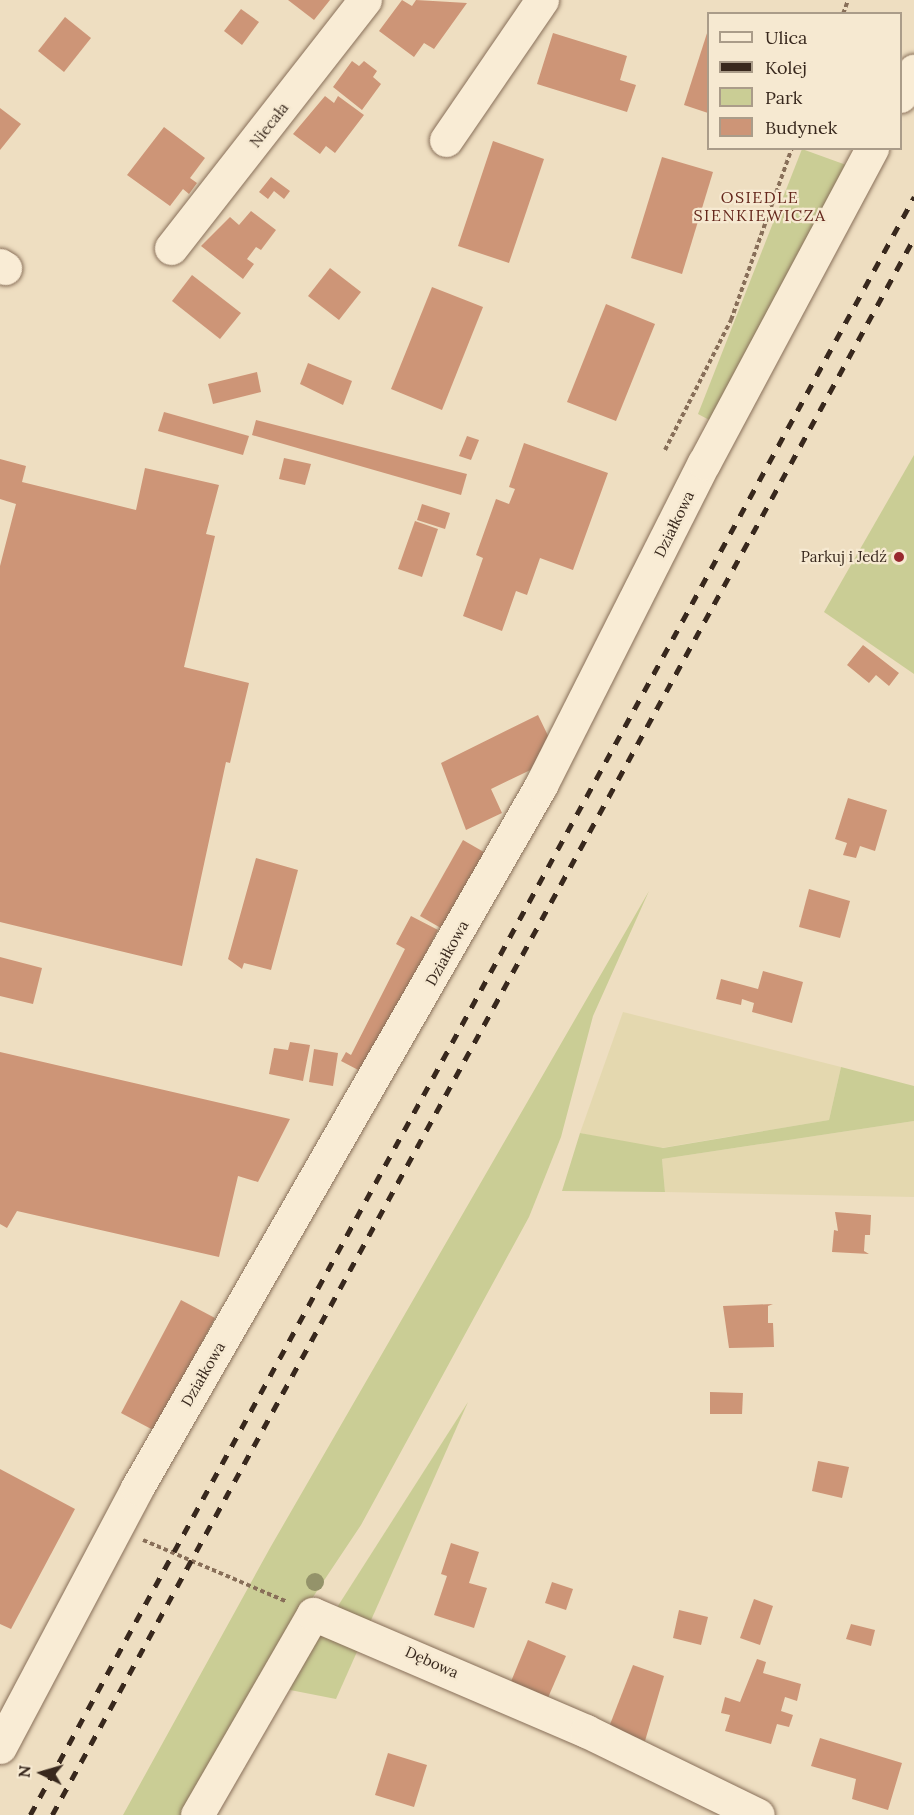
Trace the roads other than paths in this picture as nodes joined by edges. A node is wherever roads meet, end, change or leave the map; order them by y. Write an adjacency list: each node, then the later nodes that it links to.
1 (365, 0): 7 (street, Niecała)
2 (542, 0): 5 (street)
3 (914, 71): 4 (street)
4 (902, 92)
5 (446, 140)
6 (871, 150): 8 (street, Działkowa)
7 (171, 249)
8 (0, 1747)
9 (196, 1815): 10 (street, Dębowa)
10 (758, 1815)

